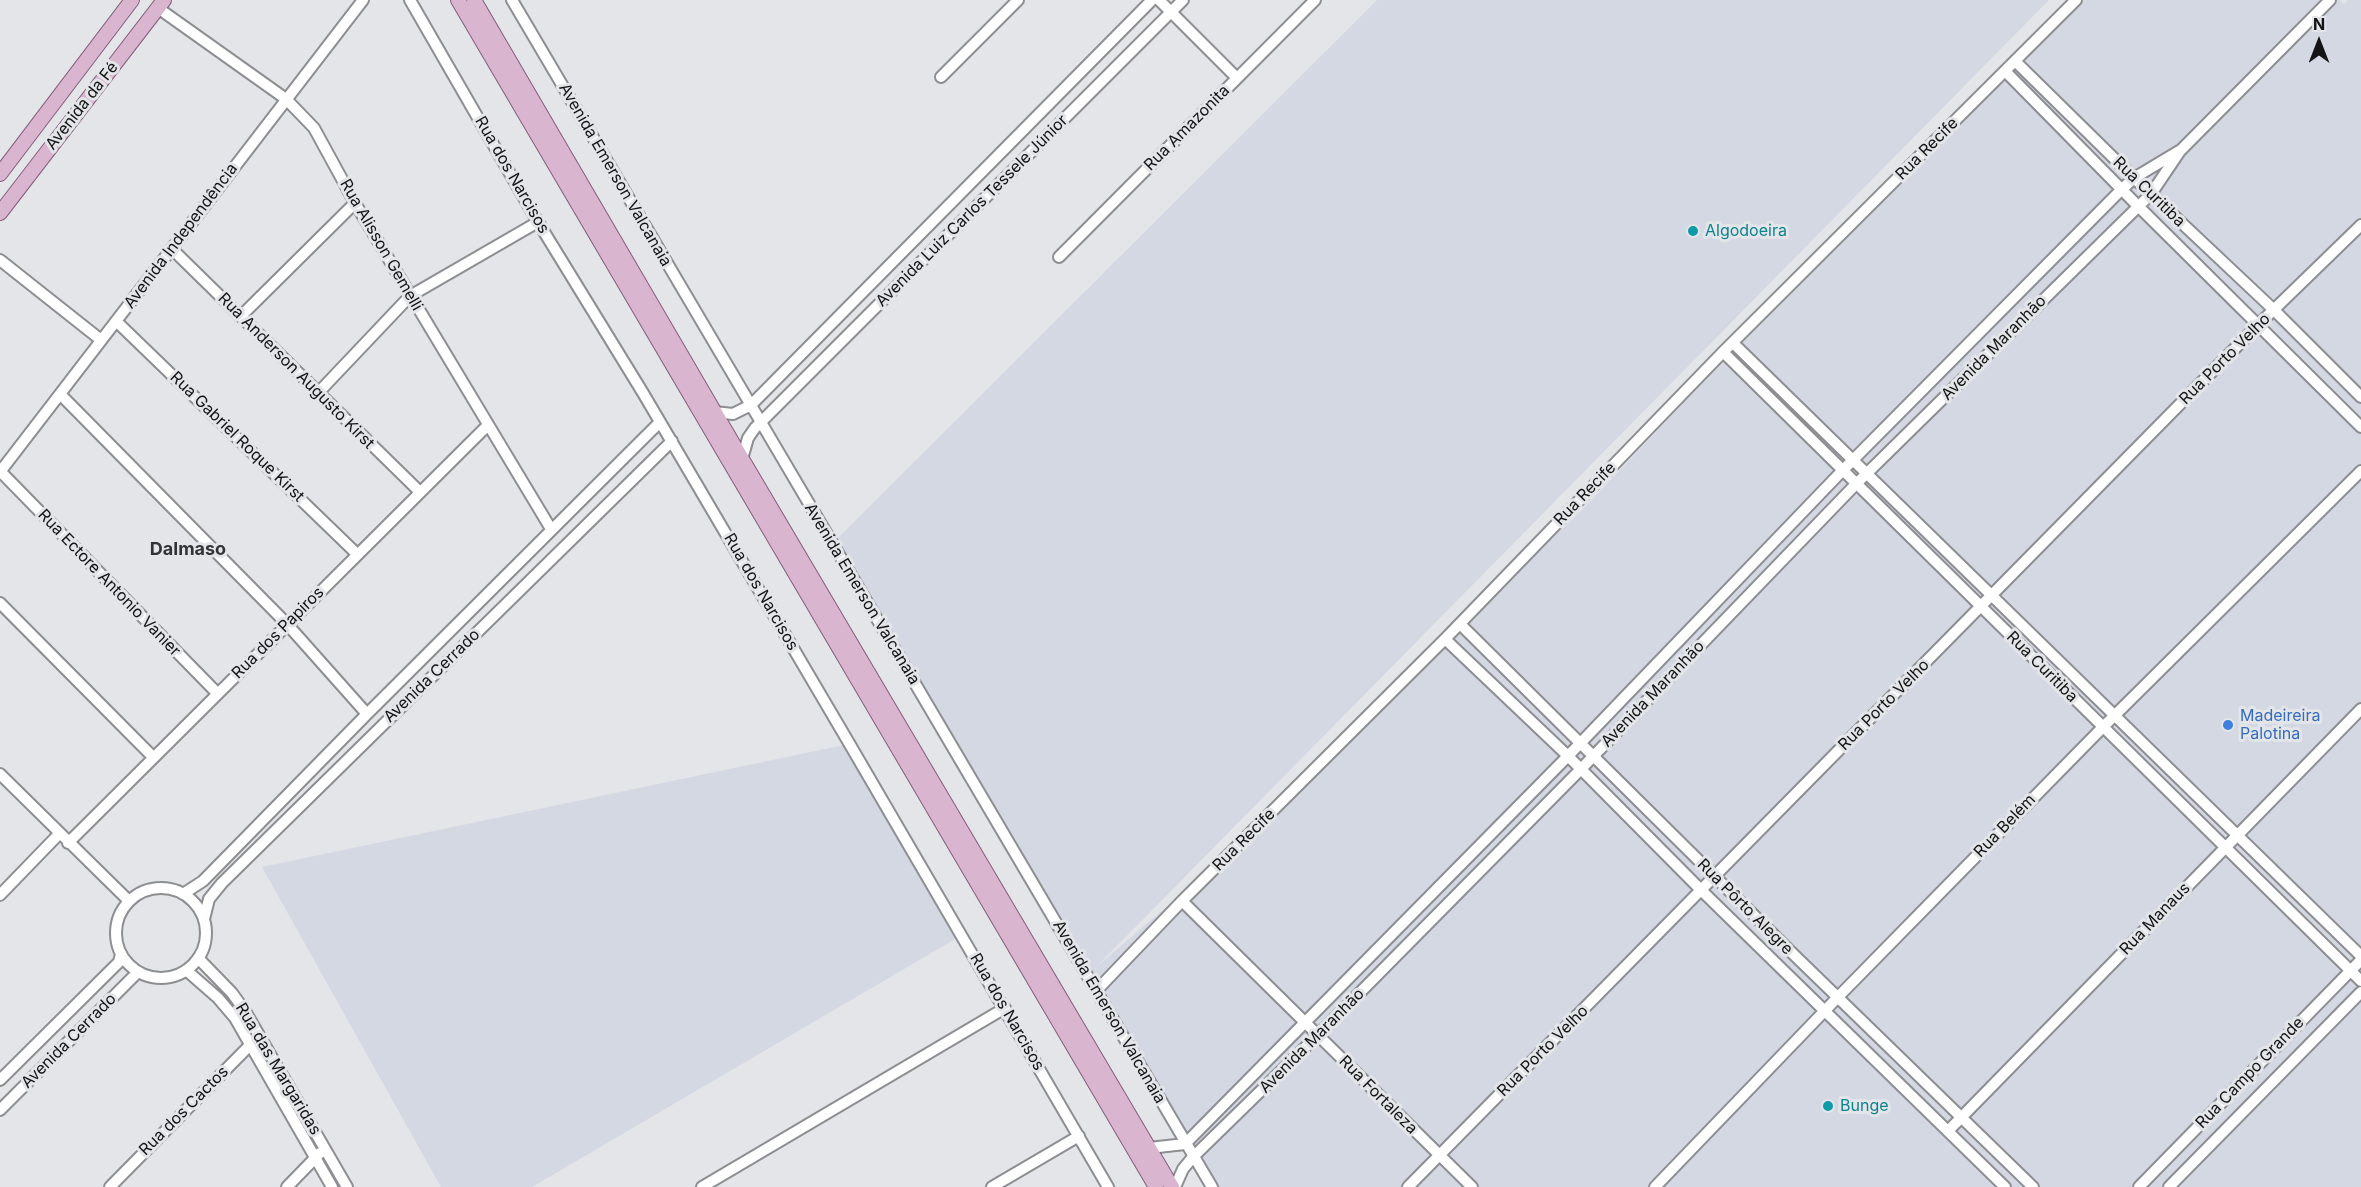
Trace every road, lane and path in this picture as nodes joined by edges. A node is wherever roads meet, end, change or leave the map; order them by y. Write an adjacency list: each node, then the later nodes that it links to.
1 (132, 0): 22 (main road, Avenida da Fé)
2 (363, 0): 20 (street, Avenida Independência)
3 (410, 0): 29 (street, Rua dos Narcisos)
4 (458, 0): 131 (main road)
5 (474, 0): 46 (main road)
6 (513, 0): 45 (street, Avenida Emerson Valcanaia)
7 (1018, 0): 18 (street)
8 (1152, 0): 45 (street, Avenida Luiz Carlos Tessele Júnior)
9 (1159, 0): 15 (street)
10 (1183, 0): 15 (street, Avenida Luiz Carlos Tessele Júnior)
11 (1315, 0): 19 (street, Rua Amazonita)
12 (2076, 0): 16 (street, Rua Recife)
13 (2330, 0): 21 (street)
14 (161, 4): 20 (street, Rua Alisson Gemelli); 28 (main road, Avenida da Fé)
15 (1171, 12): 19 (street); 48 (street, Avenida Luiz Carlos Tessele Júnior)
16 (2015, 61): 17 (street, Rua Recife); 23 (street, Rua Curitiba)
17 (2005, 71): 24 (street, Rua Curitiba); 40 (street, Rua Recife)
18 (941, 77)
19 (1237, 78): 32 (street, Rua Amazonita)
20 (286, 99): 26 (street, Rua Alisson Gemelli); 31 (street, Avenida Independência)
21 (2180, 150): 23 (street, Avenida Maranhão); 25 (street, Avenida Maranhão)
22 (0, 174)
23 (2134, 178): 24 (street, Avenida Maranhão); 25 (street, Rua Curitiba)
24 (2121, 190): 27 (street, Rua Curitiba); 53 (street, Avenida Maranhão)
25 (2151, 194): 27 (street, Avenida Maranhão); 35 (street, Rua Curitiba)
26 (355, 203): 34 (street, Rua Alisson Gemelli); 36 (street)
27 (2138, 206): 38 (street, Rua Curitiba); 57 (street, Avenida Maranhão)
28 (0, 213)
29 (538, 222): 34 (street); 47 (street, Rua dos Narcisos)
30 (2361, 225): 35 (street, Rua Porto Velho)
31 (172, 249): 36 (street, Rua Anderson Augusto Kirst); 37 (street, Avenida Independência)
32 (1059, 257)
33 (0, 260): 39 (street)
34 (410, 297): 43 (street); 49 (street, Rua Alisson Gemelli)
35 (2274, 310): 38 (street, Rua Porto Velho); 44 (street, Rua Curitiba)
36 (241, 316): 43 (street, Rua Anderson Augusto Kirst)
37 (116, 321): 39 (street, Avenida Independência); 61 (street, Rua Gabriel Roque Kirst)
38 (2258, 325): 50 (street, Rua Curitiba); 62 (street, Rua Porto Velho)
39 (101, 340): 42 (street, Avenida Independência)
40 (1733, 343): 41 (street, Rua Recife); 53 (street, Rua Curitiba)
41 (1723, 352): 54 (street, Rua Curitiba); 66 (street, Rua Recife)
42 (60, 394): 56 (street, Avenida Independência); 65 (street)
43 (317, 394): 59 (street, Rua Anderson Augusto Kirst)
44 (2361, 397)
45 (751, 405): 46 (street); 48 (street, Avenida Emerson Valcanaia)
46 (714, 412): 52 (main road)
47 (660, 422): 51 (street, Rua dos Narcisos); 60 (street, Avenida Cerrado)
48 (761, 422): 52 (street, Avenida Luiz Carlos Tessele Júnior); 100 (street, Avenida Emerson Valcanaia)
49 (488, 424): 59 (street, Rua dos Papiros); 60 (street, Rua Alisson Gemelli)
50 (2361, 427)
51 (672, 441): 88 (street, Avenida Cerrado); 103 (street, Rua dos Narcisos)
52 (742, 459): 118 (main road)
53 (1854, 460): 54 (street, Avenida Maranhão); 57 (street, Rua Curitiba)
54 (1843, 470): 58 (street, Rua Curitiba); 73 (street, Avenida Maranhão)
55 (2361, 471): 71 (street, Rua Belém)
56 (0, 472): 68 (street, Rua Ectore Antonio Vanier)
57 (1867, 473): 58 (street, Avenida Maranhão); 62 (street, Rua Curitiba)
58 (1856, 484): 64 (street, Rua Curitiba); 75 (street, Avenida Maranhão)
59 (420, 492): 61 (street, Rua dos Papiros)
60 (551, 529): 70 (street, Avenida Cerrado)
61 (357, 554): 65 (street, Rua dos Papiros)
62 (1992, 596): 64 (street, Rua Porto Velho); 71 (street, Rua Curitiba)
63 (0, 603): 76 (street)
64 (1981, 607): 72 (street, Rua Curitiba); 82 (street, Rua Porto Velho)
65 (287, 624): 68 (street, Rua dos Papiros); 70 (street)
66 (1460, 624): 67 (street, Rua Recife); 73 (street, Rua Pôrto Alegre)
67 (1445, 639): 74 (street, Rua Pôrto Alegre); 87 (street, Rua Recife)
68 (217, 693): 76 (street, Rua dos Papiros)
69 (2361, 709): 79 (street, Rua Manaus)
70 (367, 714): 85 (street, Avenida Cerrado)
71 (2115, 715): 72 (street, Rua Belém); 79 (street, Rua Curitiba)
72 (2103, 727): 81 (street, Rua Curitiba); 102 (street, Rua Belém)
73 (1580, 743): 74 (street, Avenida Maranhão); 75 (street, Rua Pôrto Alegre)
74 (1568, 756): 77 (street, Rua Pôrto Alegre); 105 (street, Avenida Maranhão)
75 (1593, 756): 77 (street, Avenida Maranhão); 82 (street, Rua Pôrto Alegre)
76 (153, 757): 80 (street, Rua dos Papiros)
77 (1581, 769): 83 (street, Rua Pôrto Alegre); 106 (street, Avenida Maranhão)
78 (0, 774): 80 (street)
79 (2238, 835): 81 (street, Rua Manaus); 89 (street, Rua Curitiba)
80 (64, 838): 84 (street, Rua dos Papiros); 86 (street)
81 (2225, 847): 90 (street, Rua Curitiba); 113 (street, Rua Manaus)
82 (1714, 876): 83 (street, Rua Porto Velho); 91 (street, Rua Pôrto Alegre)
83 (1701, 890): 95 (street, Rua Pôrto Alegre); 119 (street, Rua Porto Velho)
84 (0, 894)
85 (183, 894): 86 (street); 88 (street)
86 (129, 901): 92 (street)
87 (1182, 901): 100 (street, Rua Recife); 105 (street, Rua Fortaleza)
88 (204, 919): 93 (street)
89 (2332, 927): 90 (street); 94 (street, Rua Curitiba)
90 (2318, 939): 97 (street, Rua Curitiba)
91 (1788, 949): 95 (street); 102 (street, Rua Pôrto Alegre)
92 (121, 954): 98 (street); 110 (street, Avenida Cerrado)
93 (198, 958): 96 (street); 107 (street, Rua das Margaridas)
94 (2361, 958): 97 (street, Rua Campo Grande)
95 (1776, 963): 104 (street, Rua Pôrto Alegre)
96 (186, 970): 98 (street); 108 (street, Rua das Margaridas)
97 (2350, 970): 99 (street, Rua Curitiba); 139 (street, Rua Campo Grande)
98 (138, 972): 112 (street, Avenida Cerrado)
99 (2361, 981)
100 (1097, 990): 116 (street, Avenida Emerson Valcanaia)
101 (2361, 992): 140 (street, Rua Campo Grande)
102 (1838, 997): 104 (street, Rua Belém); 109 (street, Rua Pôrto Alegre)
103 (1005, 1008): 115 (street, Rua dos Narcisos); 128 (street)
104 (1825, 1011): 111 (street, Rua Pôrto Alegre); 136 (street, Rua Belém)
105 (1305, 1022): 106 (street, Rua Fortaleza); 116 (street, Avenida Maranhão)
106 (1318, 1035): 119 (street, Rua Fortaleza); 121 (street, Avenida Maranhão)
107 (259, 1036): 108 (street, Rua dos Cactos); 117 (street, Rua das Margaridas)
108 (250, 1045): 120 (street, Rua das Margaridas); 124 (street, Rua dos Cactos)
109 (1910, 1067): 111 (street); 113 (street, Rua Pôrto Alegre)
110 (0, 1080)
111 (1897, 1080): 114 (street, Rua Pôrto Alegre)
112 (0, 1110)
113 (1962, 1117): 114 (street, Rua Manaus); 122 (street, Rua Pôrto Alegre)
114 (1949, 1130): 123 (street, Rua Pôrto Alegre)
115 (1079, 1136): 129 (street); 130 (street, Rua dos Narcisos)
116 (1185, 1144): 118 (street); 121 (street, Avenida Emerson Valcanaia)
117 (325, 1148): 120 (street); 127 (street, Rua das Margaridas)
118 (1149, 1148): 132 (main road)
119 (1440, 1155): 134 (street, Rua Porto Velho); 135 (street, Rua Fortaleza)
120 (315, 1157): 125 (street); 126 (street, Rua das Margaridas)
121 (1193, 1157): 132 (street, Avenida Maranhão); 133 (street, Avenida Emerson Valcanaia)
122 (2003, 1157): 123 (street); 138 (street, Rua Pôrto Alegre)
123 (1989, 1170): 137 (street, Rua Pôrto Alegre)
124 (110, 1187)
125 (287, 1187)
126 (333, 1187)
127 (347, 1187)
128 (702, 1187)
129 (992, 1187)
130 (1108, 1187)
131 (1156, 1187)
132 (1174, 1187)
133 (1212, 1187)
134 (1408, 1187)
135 (1472, 1187)
136 (1655, 1187)
137 (2005, 1187)
138 (2033, 1187)
139 (2139, 1187)
140 (2169, 1187)

